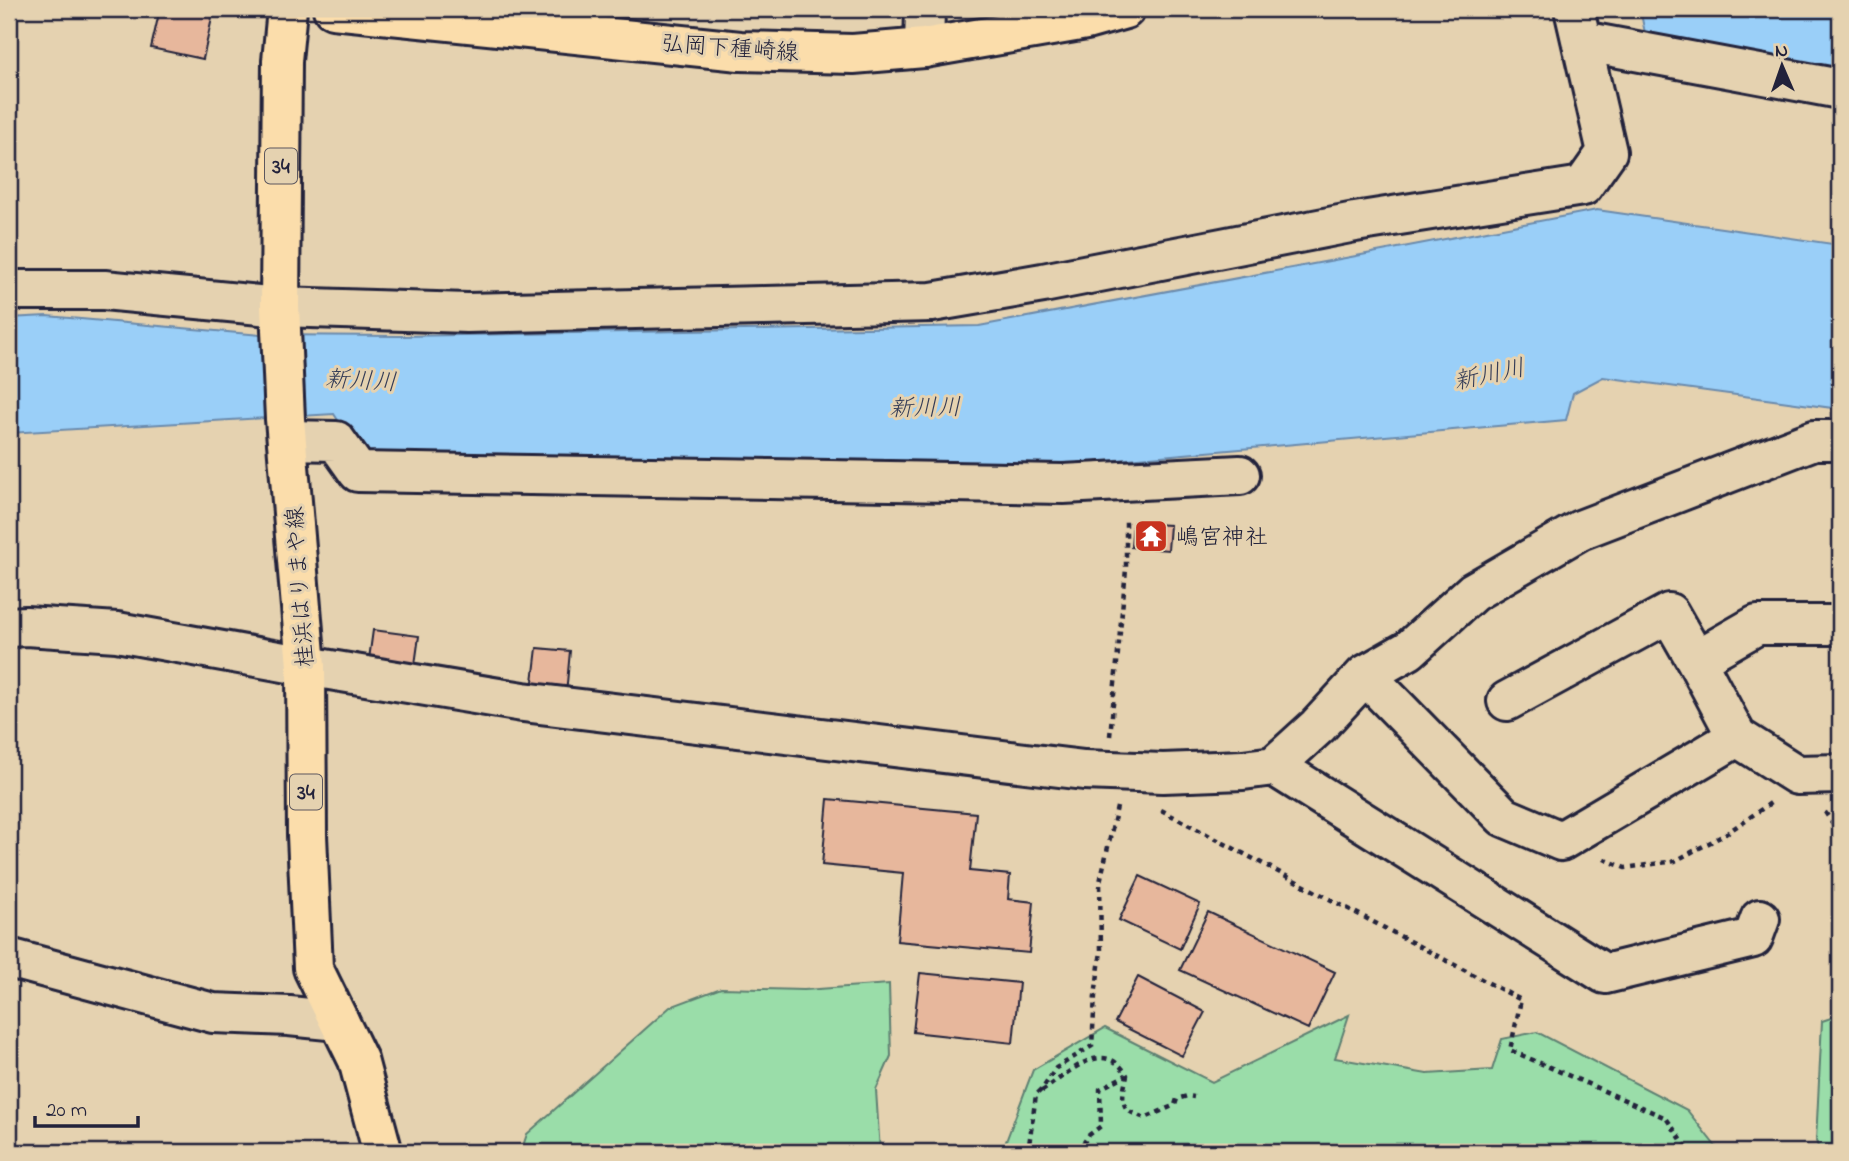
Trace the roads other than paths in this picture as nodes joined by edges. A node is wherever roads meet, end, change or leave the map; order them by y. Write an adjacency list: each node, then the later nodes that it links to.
1 (287, 9): 9 (main road, 桂浜はりまや線 / 34)
2 (334, 9): 6 (main road, 弘岡下種崎線)
3 (925, 9): 6 (street)
4 (1125, 9): 6 (main road, 弘岡下種崎線)
5 (1578, 25): 7 (street); 9 (street)
6 (924, 48)
7 (1840, 89)
8 (9, 290): 9 (street)
9 (280, 315): 10 (main road, 桂浜はりまや線 / 34)
10 (286, 429): 12 (street); 16 (main road, 桂浜はりまや線 / 34)
11 (1840, 440): 17 (street)
12 (1240, 475)
13 (1840, 625): 15 (street)
14 (9, 627): 16 (street)
15 (1696, 660): 18 (street); 19 (street)
16 (306, 666): 20 (street); 24 (main road, 桂浜はりまや線 / 34)
17 (1365, 675): 19 (street); 20 (street)
18 (1507, 701)
19 (1737, 737): 21 (street)
20 (1274, 766): 22 (street)
21 (1840, 774)
22 (1760, 919)
23 (9, 958): 24 (street)
24 (339, 1021): 25 (main road, 桂浜はりまや線 / 34)
25 (382, 1152)

